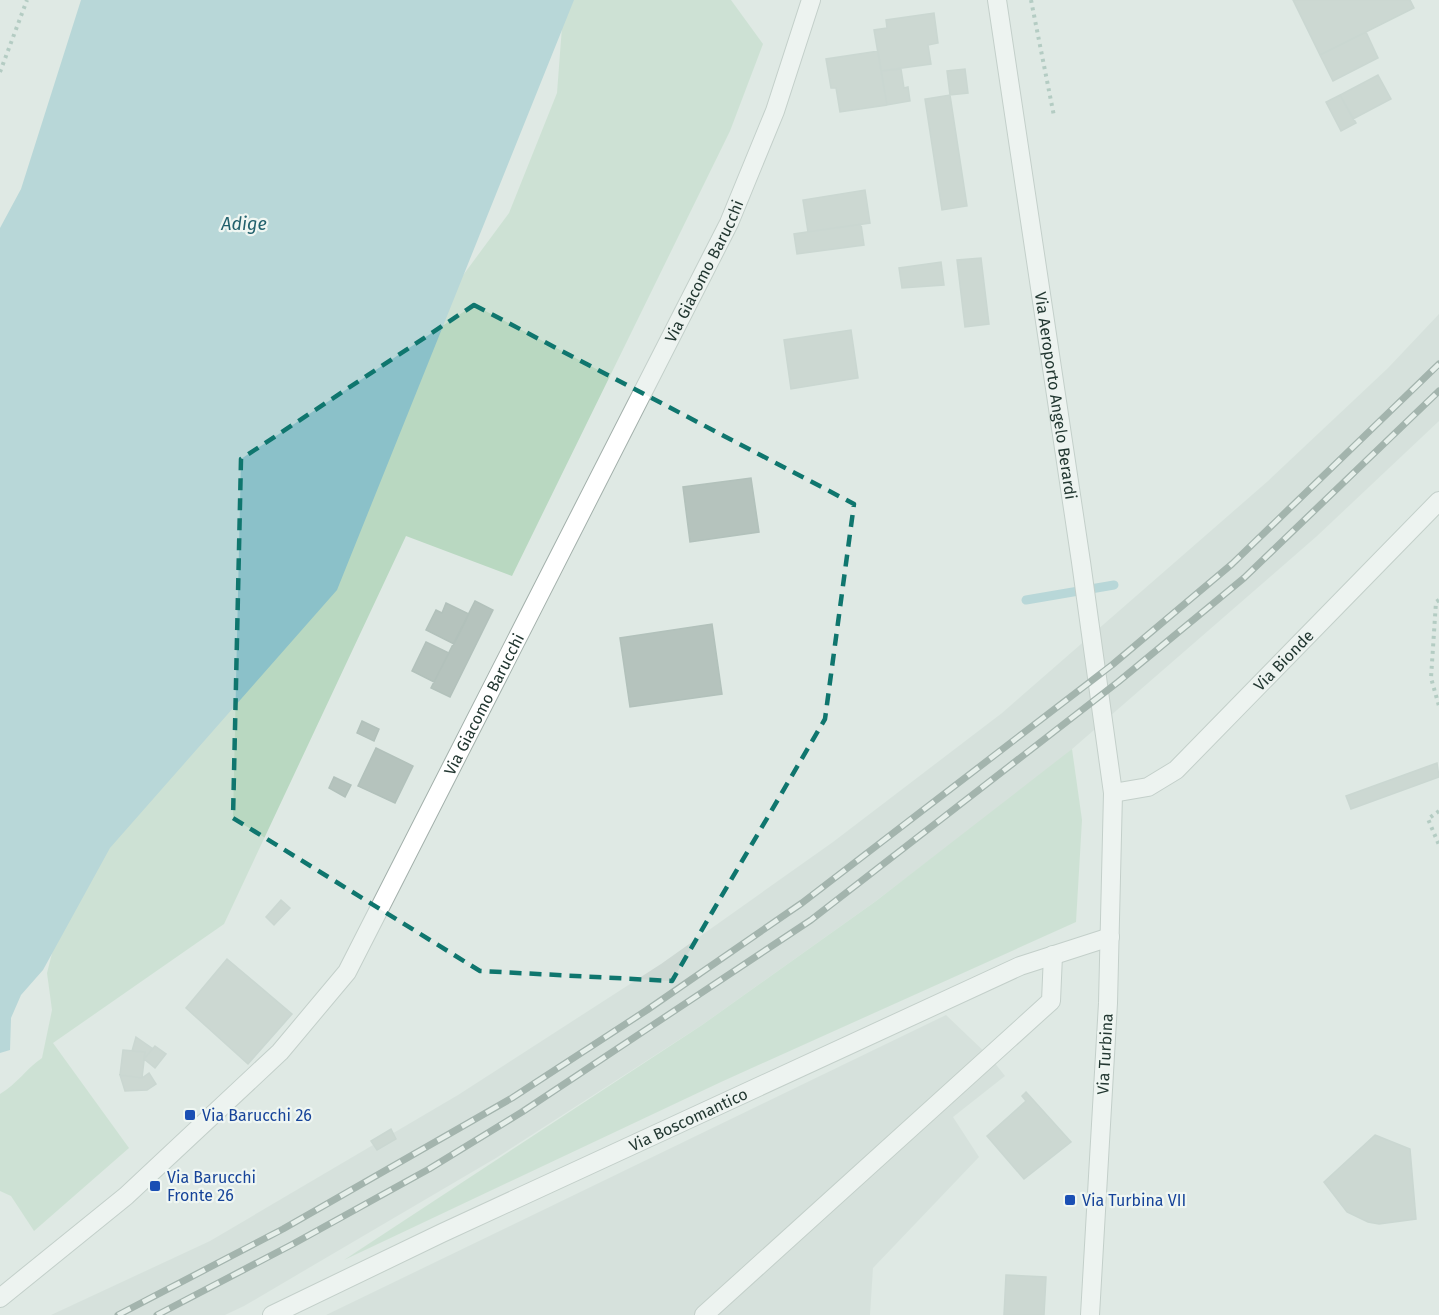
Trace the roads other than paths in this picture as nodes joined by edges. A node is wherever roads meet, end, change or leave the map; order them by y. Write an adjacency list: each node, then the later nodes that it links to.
1 (811, 0): 7 (street, Via Giacomo Barucchi)
2 (997, 0): 4 (street, Via Aeroporto Angelo Berardi)
3 (1439, 501): 4 (street, Via Bionde)
4 (1113, 793): 5 (street, Via Turbina)
5 (1110, 937): 6 (street, Via Boscomantico); 10 (street, Via Turbina)
6 (1053, 955): 8 (street, Via Boscomantico); 9 (street)
7 (0, 1298)
8 (272, 1315)
9 (704, 1315)
10 (1090, 1315)

